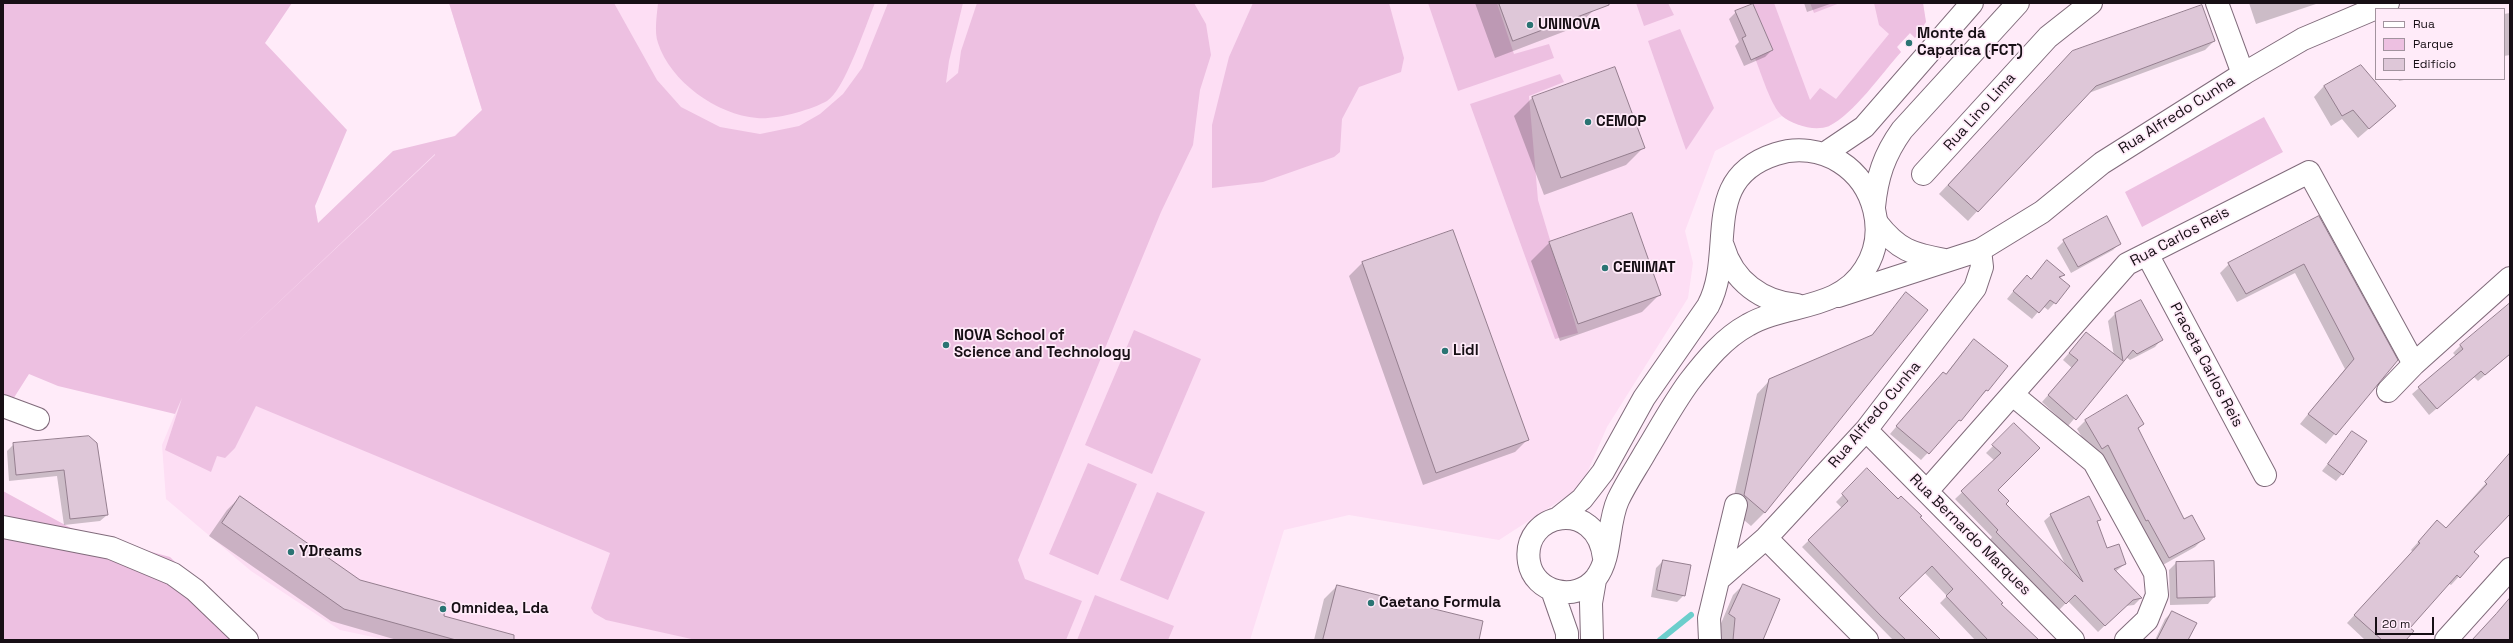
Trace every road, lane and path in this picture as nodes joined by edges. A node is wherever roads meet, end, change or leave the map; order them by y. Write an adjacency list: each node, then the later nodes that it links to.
1 (1972, 3): 9 (street)
2 (2018, 3): 11 (street)
3 (2091, 3): 10 (street, Rua Lino Lima)
4 (2217, 3): 8 (street)
5 (2388, 3): 6 (street, Rua Alfredo Cunha)
6 (2376, 8)
7 (2375, 9): 8 (street, Rua Alfredo Cunha)
8 (2243, 74): 13 (street, Rua Alfredo Cunha)
9 (1824, 154): 11 (street, Rua Alfredo Cunha); 12 (street)
10 (1923, 174)
11 (1876, 215): 15 (street, Rua Alfredo Cunha); 17 (street)
12 (1722, 241): 18 (street); 28 (street)
13 (1980, 250): 15 (street, Rua Alfredo Cunha); 24 (street, Rua Alfredo Cunha)
14 (2147, 254): 19 (street, Rua Carlos Reis); 21 (street, Rua Carlos Reis); 25 (street, Praceta Carlos Reis)
15 (1947, 260): 17 (street, Rua Alfredo Cunha)
16 (2510, 278): 19 (street)
17 (1830, 299): 18 (street)
18 (1799, 306): 31 (street)
19 (2414, 364): 20 (street)
20 (2388, 391)
21 (2013, 395): 26 (street, Rua Carlos Reis); 42 (street)
22 (3, 406): 23 (street)
23 (38, 419)
24 (1866, 430): 26 (street, Rua Bernardo Marques); 30 (street, Rua Alfredo Cunha)
25 (2265, 475)
26 (1927, 491): 41 (street, Rua Bernardo Marques)
27 (1736, 505): 33 (street)
28 (1557, 519): 31 (street); 35 (street)
29 (3, 527): 36 (street)
30 (1766, 538): 33 (street, Rua Alfredo Cunha); 40 (street)
31 (1604, 558): 34 (street)
32 (2510, 569): 43 (street)
33 (1718, 579): 39 (street)
34 (1595, 580): 35 (street); 38 (street)
35 (1552, 590): 37 (street)
36 (247, 640)
37 (1567, 640)
38 (1592, 640)
39 (1710, 640)
40 (1867, 640)
41 (2073, 640)
42 (2126, 640)
43 (2446, 640)

